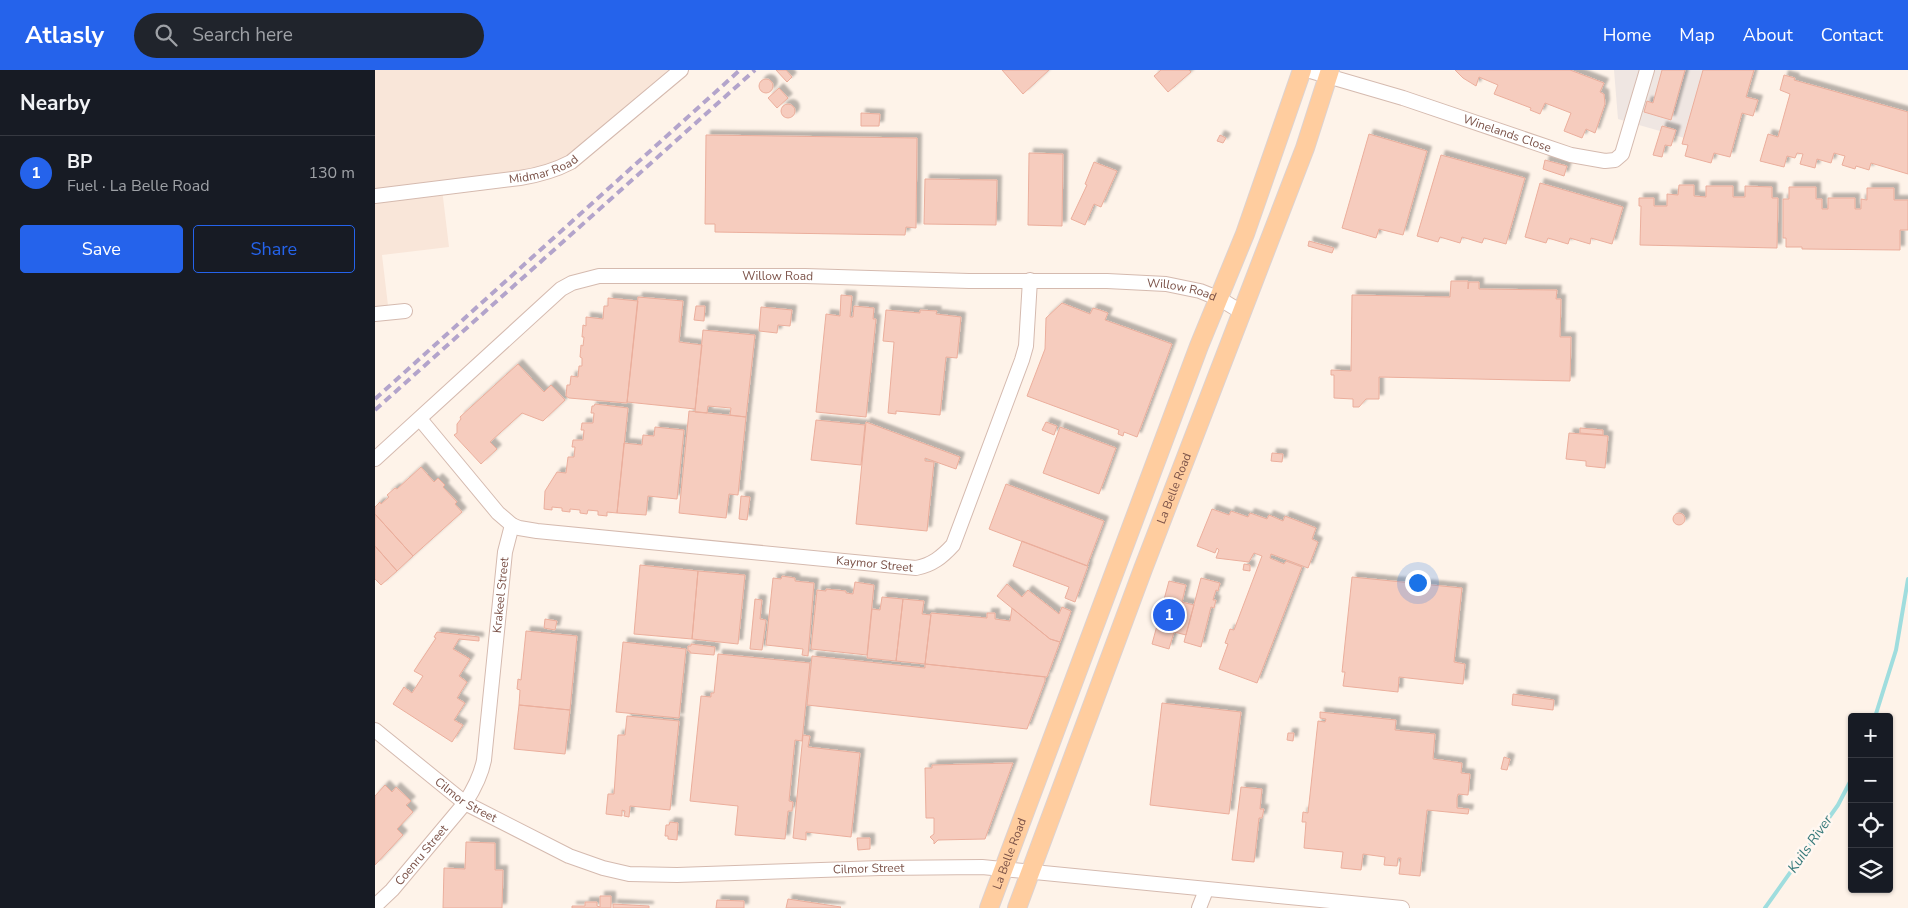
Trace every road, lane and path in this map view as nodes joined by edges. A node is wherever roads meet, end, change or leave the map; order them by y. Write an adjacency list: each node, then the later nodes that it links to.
1 (681, 70): 6 (street, Midmar Road)
2 (1302, 70): 8 (main road, La Belle Road)
3 (1307, 70): 5 (street, Winelands Close)
4 (1647, 70): 5 (street, Winelands Close)
5 (1329, 73): 10 (main road, La Belle Road)
6 (375, 196)
7 (1030, 280): 8 (street, Willow Road); 12 (street, Willow Road); 14 (street, Kaymor Street)
8 (1220, 299): 10 (street, Willow Road); 17 (main road, La Belle Road)
9 (405, 311): 11 (street)
10 (1243, 312): 18 (main road, La Belle Road)
11 (375, 314)
12 (419, 419): 13 (street, Willow Road); 14 (street)
13 (375, 459)
14 (512, 525): 16 (street, Krakeel Street)
15 (375, 730): 16 (street, Cilmor Street)
16 (465, 803): 17 (street, Cilmor Street); 20 (street, Coenru Street)
17 (1004, 868): 18 (street, Cilmor Street); 21 (main road, La Belle Road)
18 (1030, 872): 19 (street, Cilmor Street); 22 (main road, La Belle Road)
19 (1206, 890): 23 (street); 24 (street, Cilmor Street)
20 (375, 906)
21 (989, 908)
22 (1017, 908)
23 (1199, 908)
24 (1402, 908)

